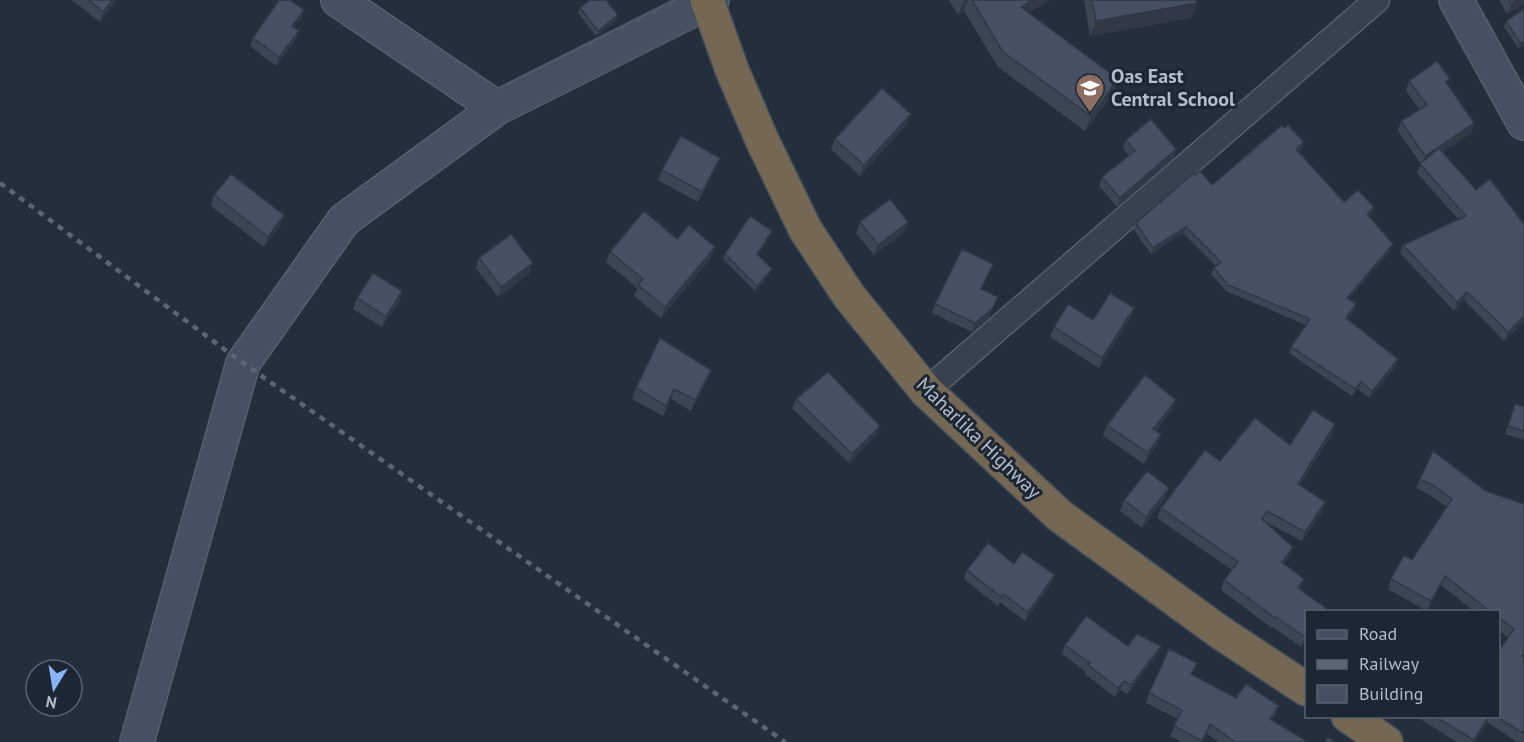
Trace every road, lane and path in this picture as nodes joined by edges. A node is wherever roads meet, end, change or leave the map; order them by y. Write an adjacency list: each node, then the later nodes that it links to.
1 (338, 0): 5 (street)
2 (1377, 0): 7 (street)
3 (1456, 0): 6 (street)
4 (709, 1): 5 (street); 7 (highway, Maharlika Highway)
5 (497, 108): 10 (street)
6 (1524, 123)
7 (926, 391): 8 (highway, Maharlika Highway)
8 (1305, 688)
9 (1350, 718): 11 (highway)
10 (137, 742)
11 (1386, 742)

